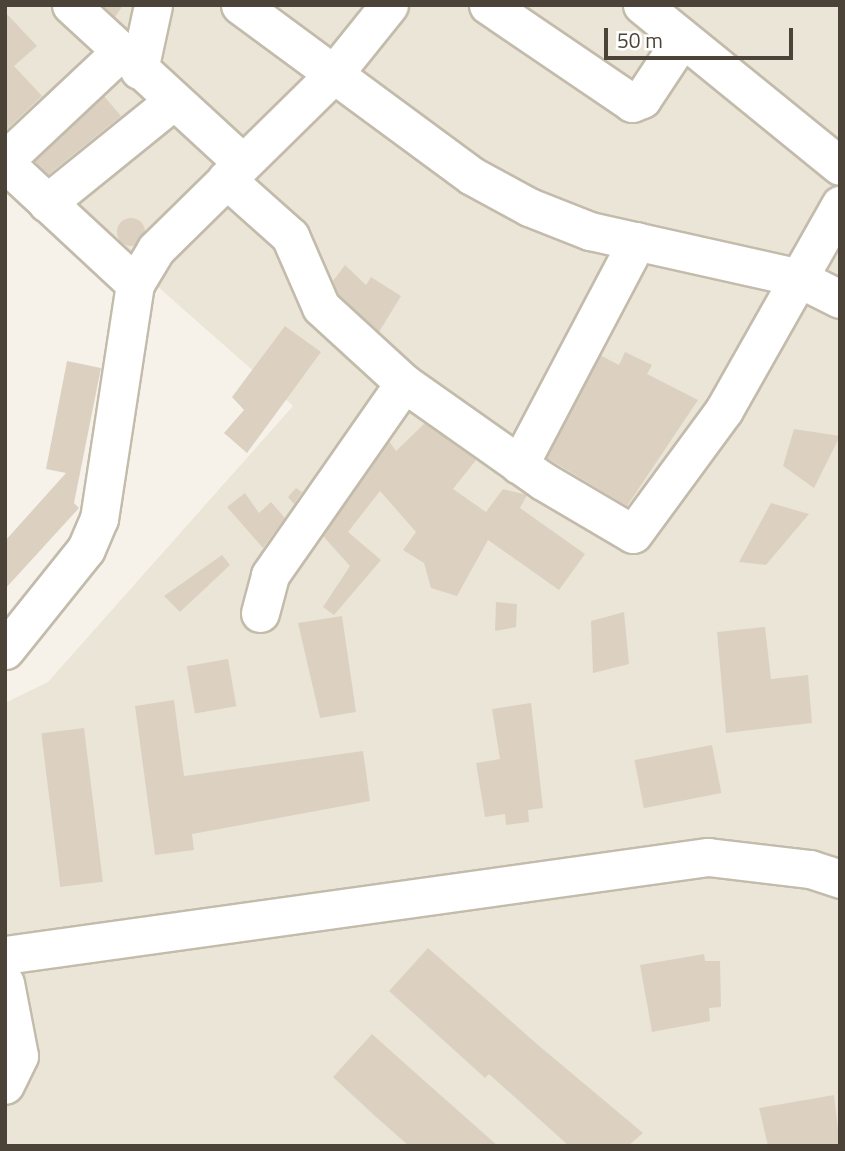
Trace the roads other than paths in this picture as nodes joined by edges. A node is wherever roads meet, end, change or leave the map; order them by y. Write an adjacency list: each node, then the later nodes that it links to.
1 (71, 5): 8 (street)
2 (153, 5): 8 (street)
3 (240, 5): 9 (street)
4 (389, 5): 9 (street)
5 (488, 5): 7 (street)
6 (642, 5): 7 (street)
7 (681, 40): 12 (street)
8 (129, 62): 10 (street); 11 (street)
9 (332, 76): 13 (street); 16 (street)
10 (173, 102): 13 (street); 14 (street)
11 (5, 161): 14 (street)
12 (840, 166)
13 (234, 171): 18 (street); 20 (street)
14 (47, 203): 18 (street)
15 (840, 205): 17 (street)
16 (637, 241): 17 (street); 21 (street)
17 (796, 277): 19 (street); 21 (street)
18 (135, 285): 23 (street)
19 (840, 299)
20 (404, 383): 21 (street); 22 (street)
21 (519, 465)
22 (260, 613)
23 (5, 650)
24 (840, 879): 25 (street)
25 (5, 955)
26 (5, 983): 27 (street)
27 (5, 1085)

